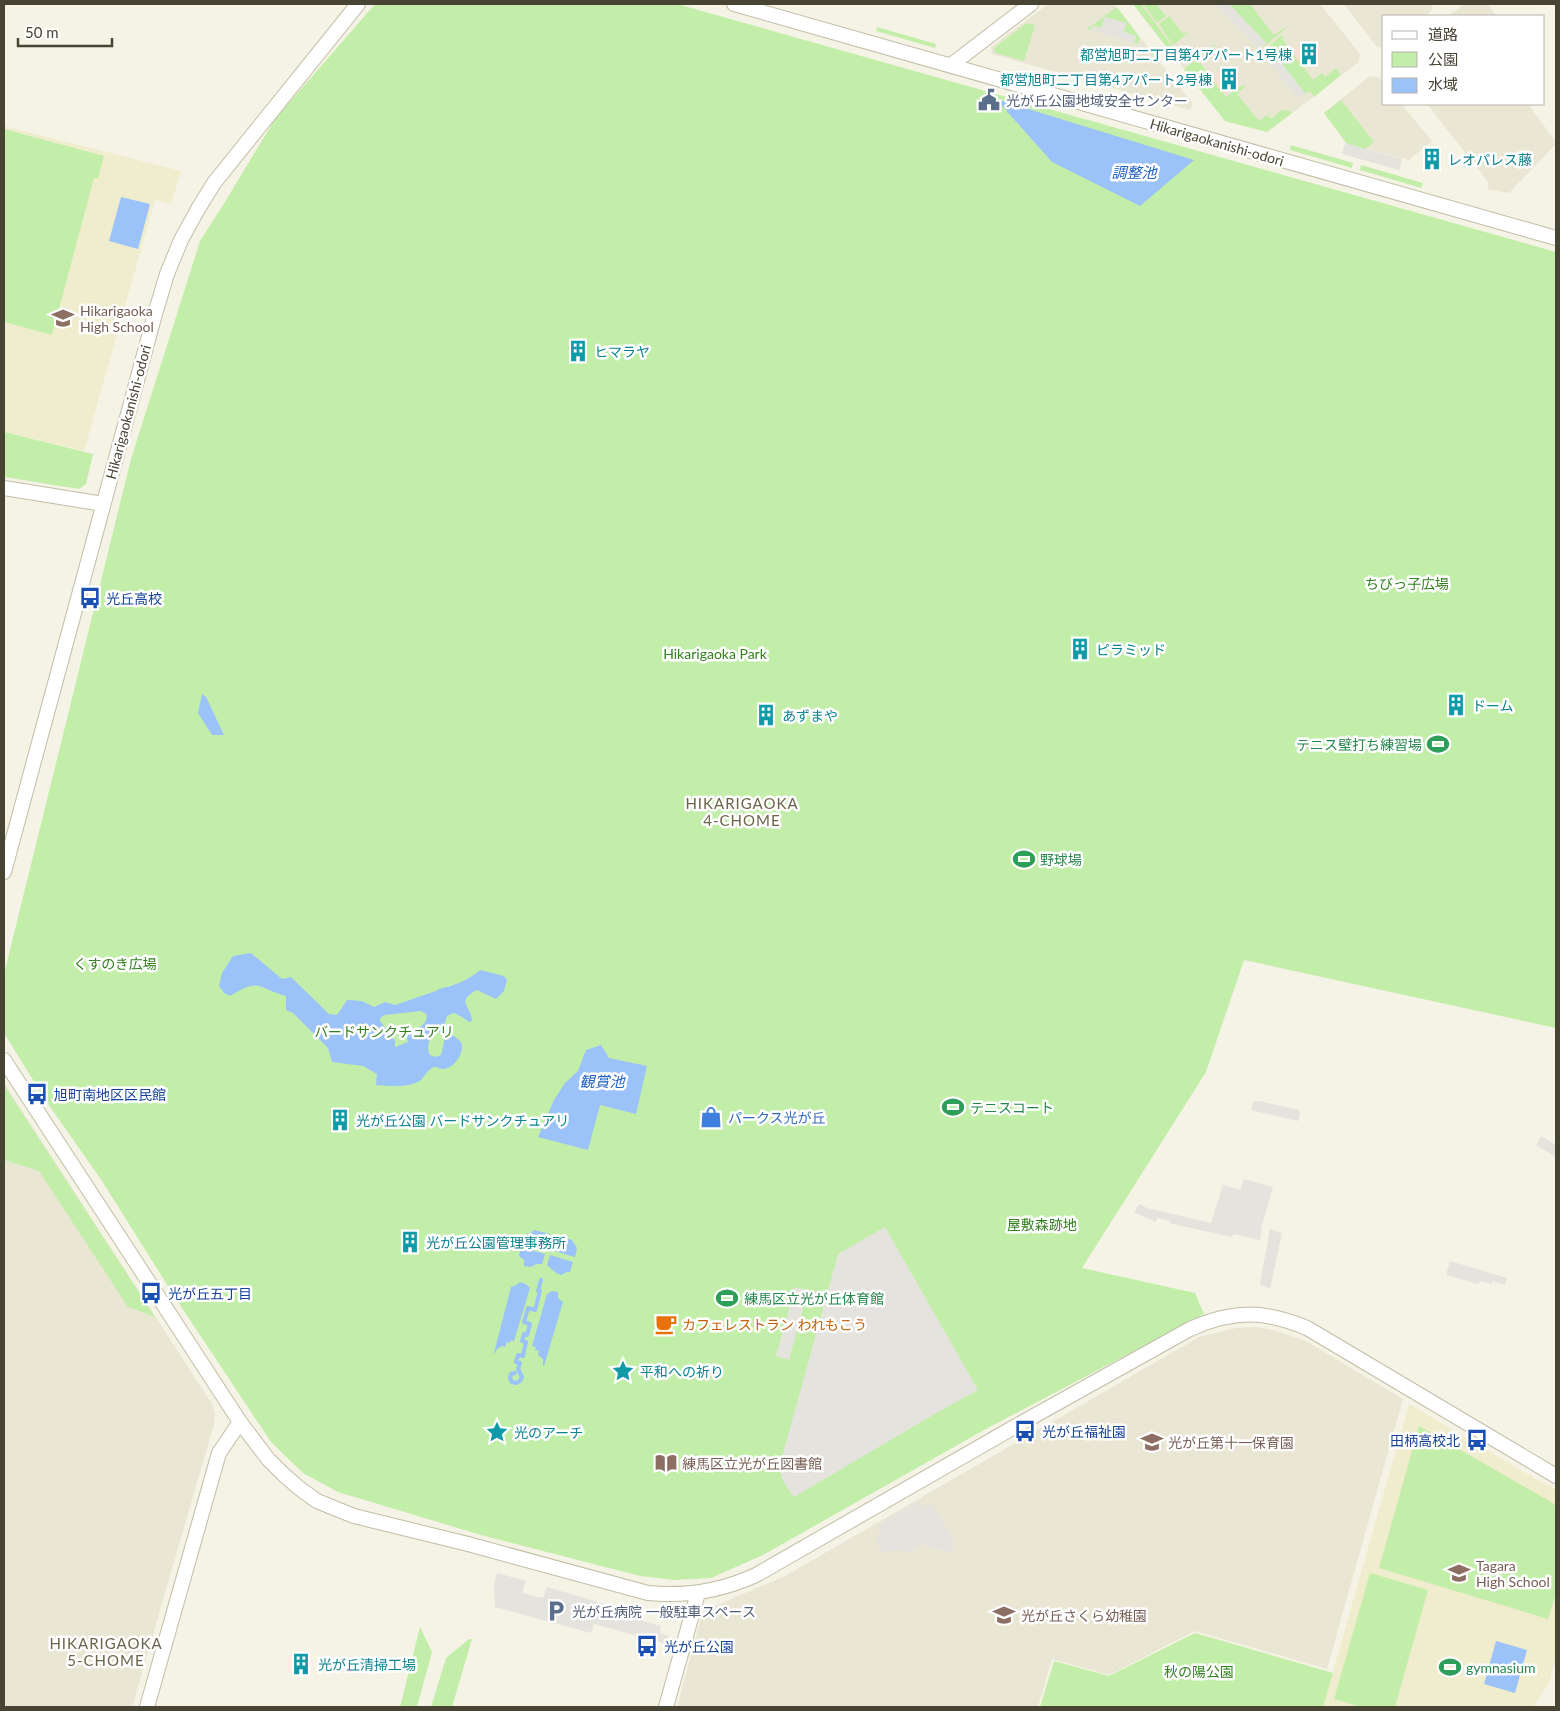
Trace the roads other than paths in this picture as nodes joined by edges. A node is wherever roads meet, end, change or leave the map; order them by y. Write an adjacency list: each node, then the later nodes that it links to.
1 (358, 4): 7 (street, Hikarigaokanishi-odori)
2 (734, 4): 4 (street, Hikarigaokanishi-odori)
3 (1030, 4): 4 (street)
4 (951, 65): 5 (street, Hikarigaokanishi-odori)
5 (1556, 238)
6 (4, 488): 7 (street)
7 (103, 504): 8 (street, Hikarigaokanishi-odori)
8 (4, 872)
9 (4, 1060): 10 (street)
10 (240, 1422): 12 (street); 13 (street)
11 (1556, 1476): 12 (street)
12 (698, 1594): 14 (street)
13 (147, 1707)
14 (666, 1707)

